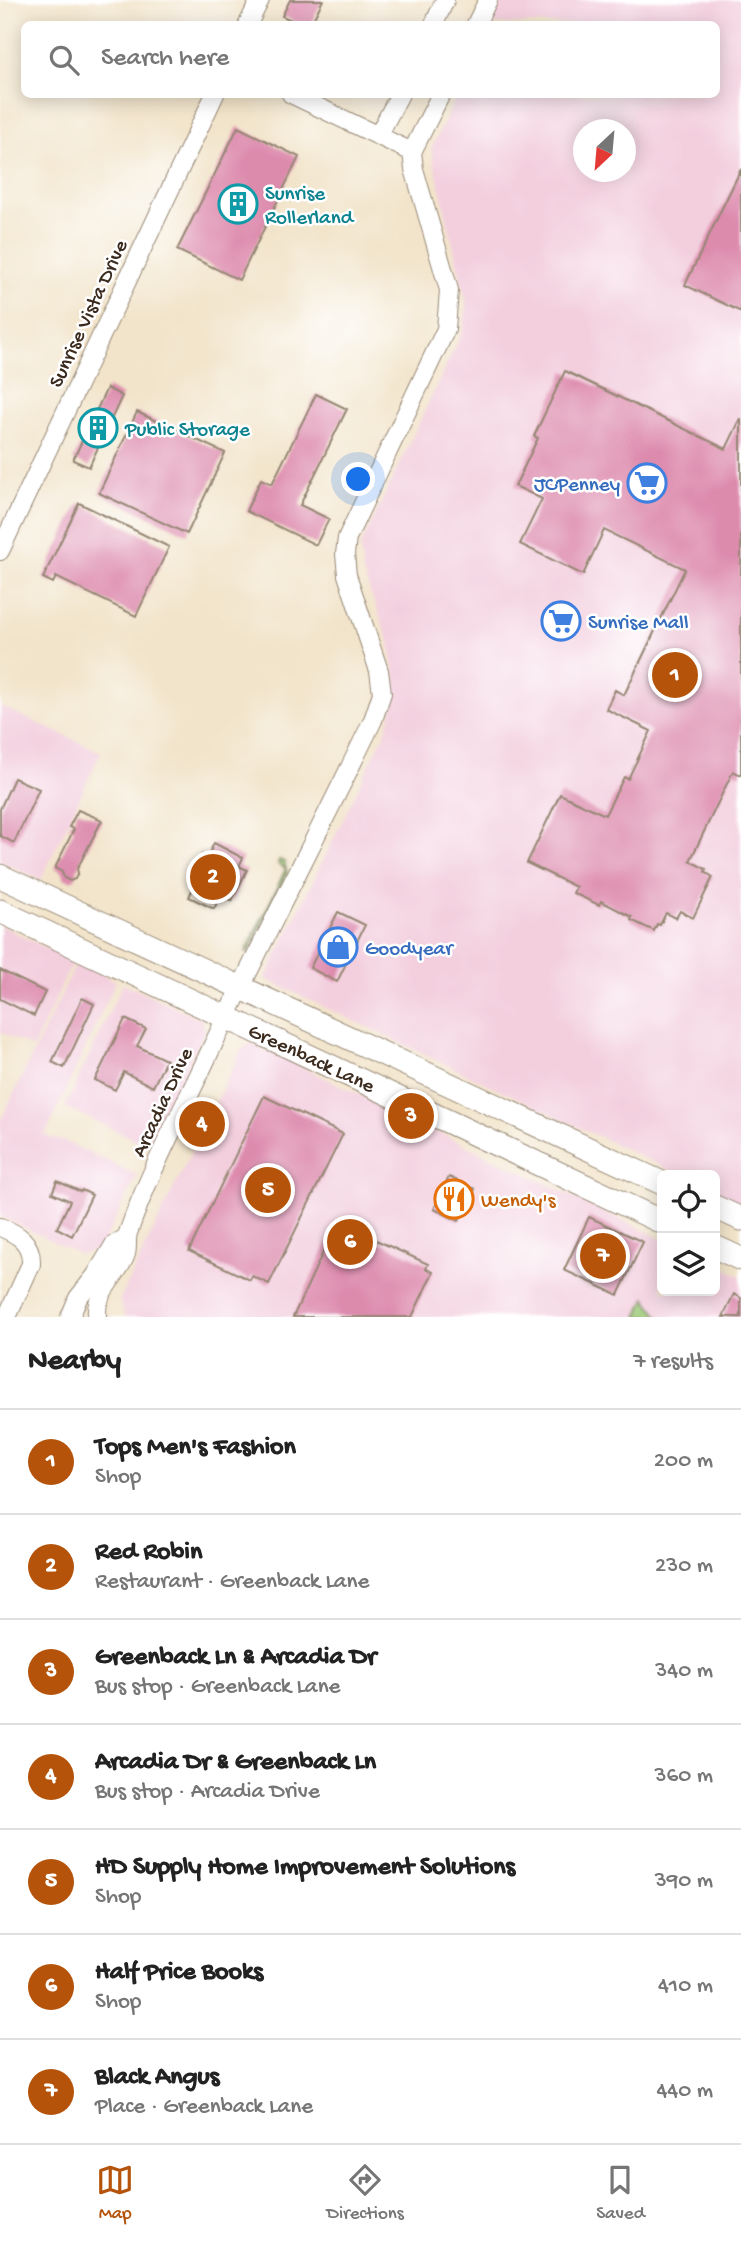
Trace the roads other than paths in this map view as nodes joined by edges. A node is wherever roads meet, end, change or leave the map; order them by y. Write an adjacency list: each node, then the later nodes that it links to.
1 (260, 0): 4 (street)
2 (446, 0): 5 (street)
3 (488, 0): 6 (street)
4 (250, 21)
5 (436, 21)
6 (478, 21)
7 (213, 98): 13 (street, Sunrise Vista Drive)
8 (299, 98): 11 (street)
9 (398, 98): 11 (street)
10 (439, 98): 12 (street)
11 (377, 136): 12 (street)
12 (412, 152): 16 (street, Arcadia Drive)
13 (0, 551)
14 (5, 881): 16 (main road, Greenback Lane)
15 (0, 911): 17 (main road, Greenback Lane)
16 (240, 988): 17 (street, Arcadia Drive); 18 (main road, Greenback Lane)
17 (227, 1017): 20 (main road, Greenback Lane); 26 (street, Arcadia Drive)
18 (505, 1111): 19 (main road, Greenback Lane); 20 (main road)
19 (564, 1138): 20 (main road); 21 (main road, Greenback Lane)
20 (520, 1153): 24 (main road, Greenback Lane)
21 (657, 1181)
22 (720, 1209): 23 (main road)
23 (741, 1219)
24 (657, 1220)
25 (0, 1227): 30 (street)
26 (127, 1237): 29 (street, Arcadia Drive); 31 (street, Arcadia Drive)
27 (720, 1249): 28 (main road)
28 (741, 1259)
29 (98, 1316): 31 (street)
30 (7, 1317)
31 (71, 1317)

